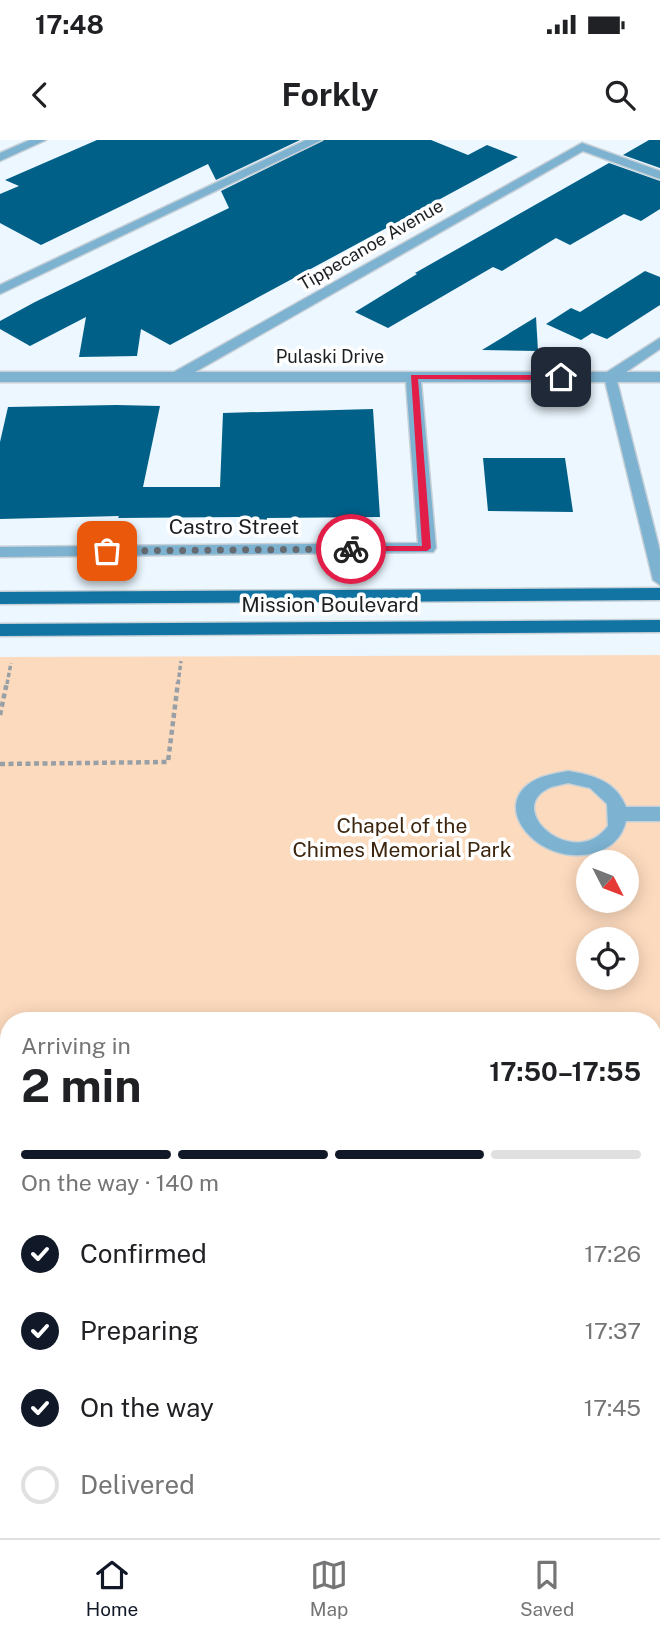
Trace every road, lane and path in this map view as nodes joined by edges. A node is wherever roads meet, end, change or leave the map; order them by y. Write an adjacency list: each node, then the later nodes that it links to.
1 (40, 140): 3 (street)
2 (316, 140): 5 (street)
3 (0, 157)
4 (660, 175): 7 (street, Tippecanoe Avenue)
5 (0, 290)
6 (660, 342): 10 (street)
7 (178, 376): 8 (street, Pulaski Drive); 9 (street, Pulaski Drive)
8 (0, 377)
9 (414, 377): 10 (street, Pulaski Drive); 12 (street, Castro Street)
10 (610, 377): 11 (street, Pulaski Drive); 13 (lane)
11 (660, 377)
12 (0, 552)
13 (660, 580)
14 (660, 594): 15 (main road, Mission Boulevard)
15 (0, 598)
16 (660, 626): 17 (main road, Mission Boulevard)
17 (0, 630)
18 (181, 661): 21 (path)
19 (11, 663): 20 (path)
20 (0, 715)
21 (0, 764)
22 (620, 814): 22 (lane); 23 (lane)
23 (660, 814)

